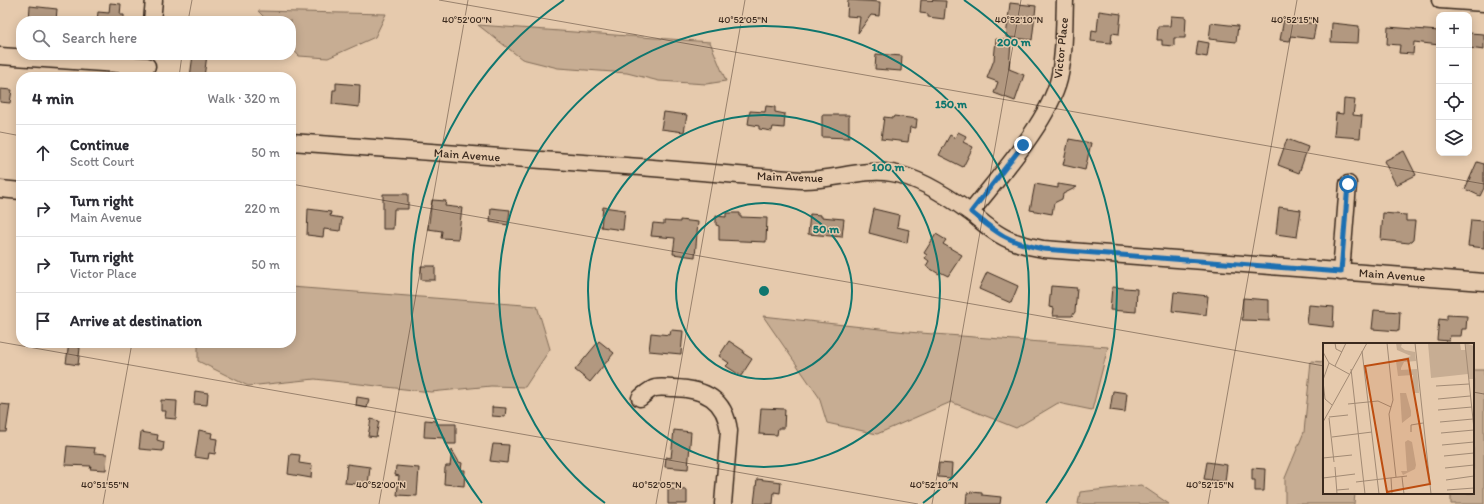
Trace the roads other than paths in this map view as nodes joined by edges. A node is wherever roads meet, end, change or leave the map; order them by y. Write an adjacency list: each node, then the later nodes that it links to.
1 (154, 0): 5 (street)
2 (1065, 0): 14 (street, Victor Place)
3 (1440, 0): 4 (street)
4 (1484, 3)
5 (152, 16)
6 (0, 56): 7 (street)
7 (16, 57)
8 (59, 60): 9 (street)
9 (147, 66)
10 (296, 142): 14 (street, Main Avenue)
11 (1348, 184): 15 (street)
12 (0, 189): 13 (street)
13 (16, 191)
14 (971, 212): 15 (street, Main Avenue)
15 (1341, 272): 16 (street, Main Avenue)
16 (1484, 282)
17 (640, 398): 18 (street)
18 (723, 504)

